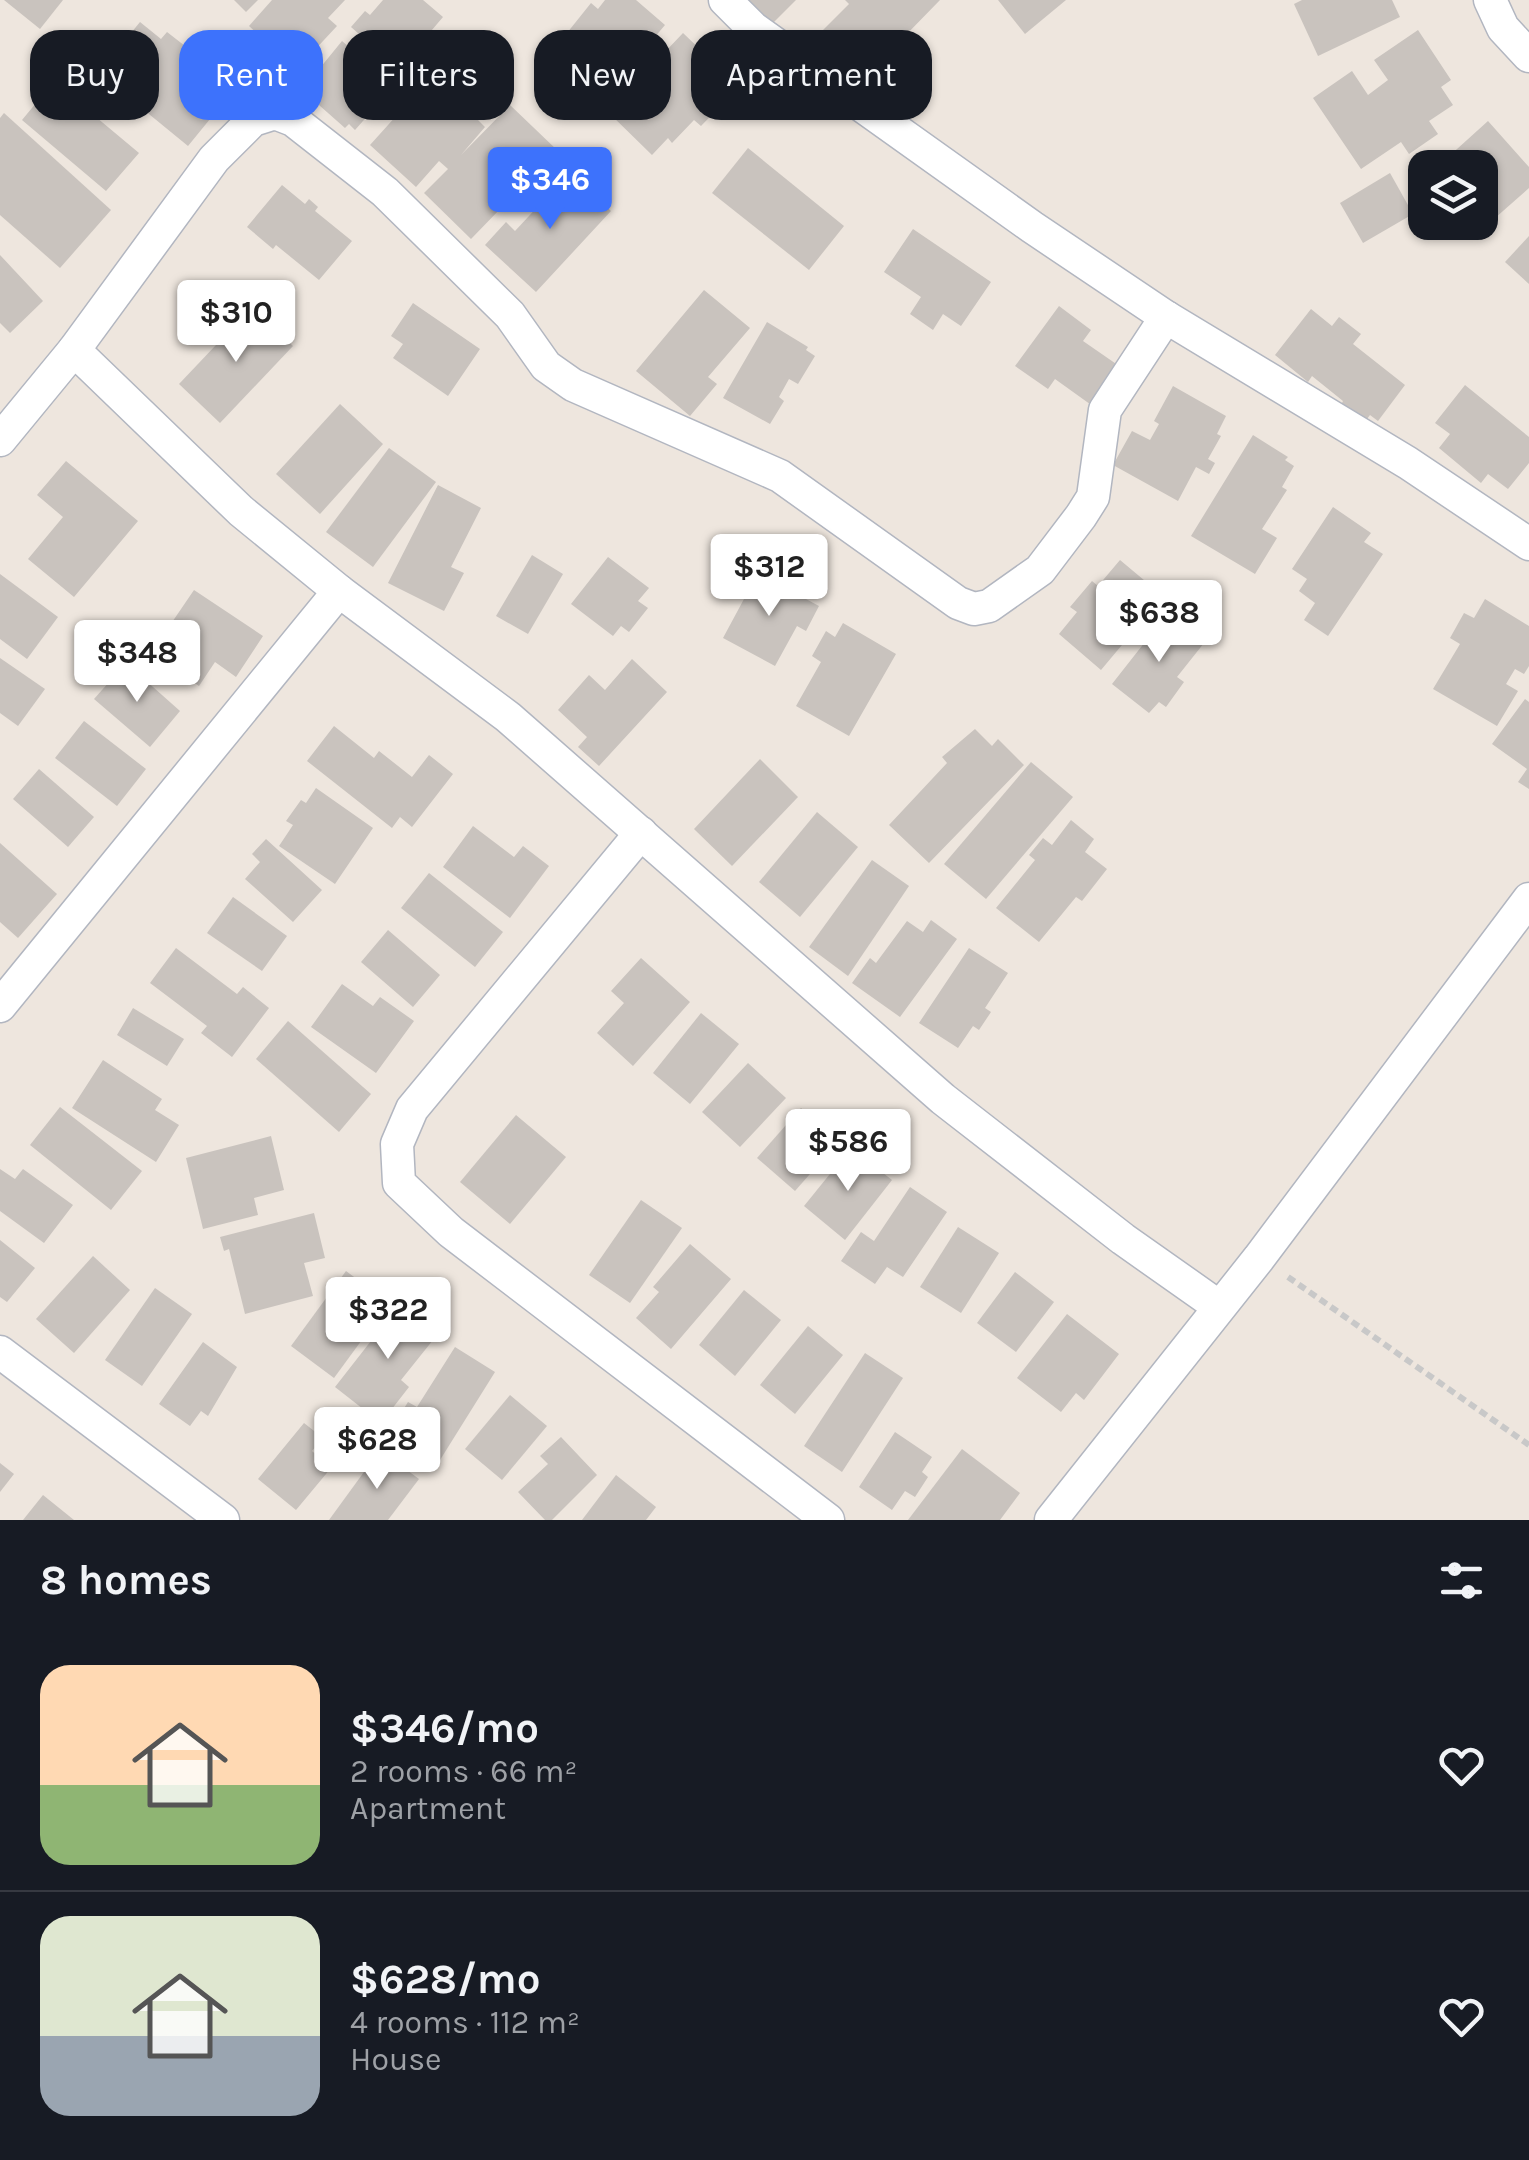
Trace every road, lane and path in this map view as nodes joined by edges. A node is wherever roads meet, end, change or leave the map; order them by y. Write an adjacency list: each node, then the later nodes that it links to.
1 (726, 0): 4 (street)
2 (1490, 0): 3 (street)
3 (1529, 56)
4 (1166, 317): 5 (street); 7 (street)
5 (74, 350): 6 (street); 8 (street)
6 (0, 440)
7 (1529, 544)
8 (338, 591): 9 (street); 11 (street)
9 (641, 833): 13 (street); 17 (street)
10 (1529, 899): 12 (street)
11 (0, 1006)
12 (1259, 1258): 13 (street); 15 (path)
13 (1218, 1306): 18 (street)
14 (0, 1352): 16 (street)
15 (1529, 1445)
16 (223, 1520)
17 (828, 1520)
18 (1051, 1520)

